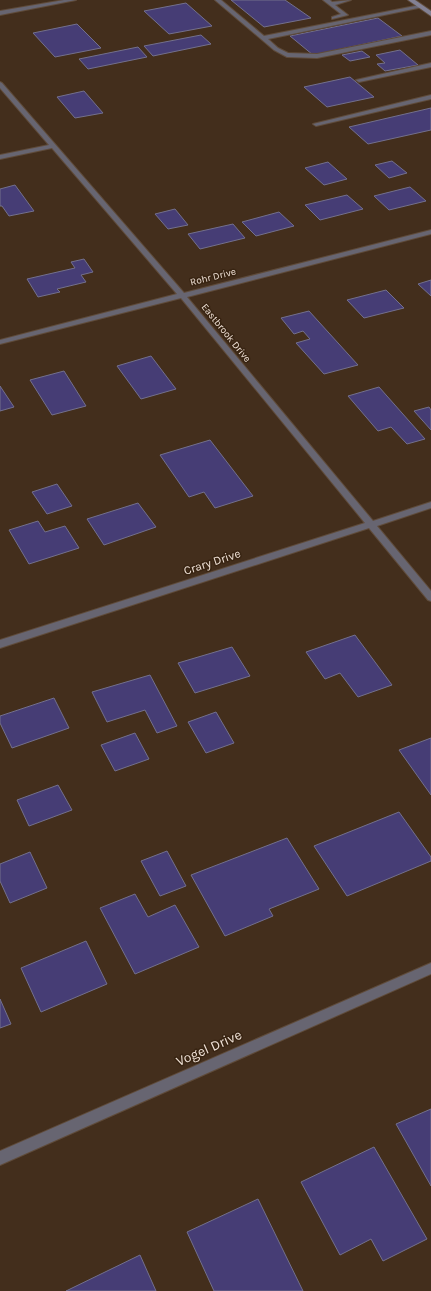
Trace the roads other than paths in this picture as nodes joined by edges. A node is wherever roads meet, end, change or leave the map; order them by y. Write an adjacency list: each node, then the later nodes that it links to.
1 (73, 0): 7 (street)
2 (218, 0): 9 (street)
3 (348, 0): 5 (street)
4 (411, 0): 6 (main road)
5 (328, 2): 9 (street)
6 (420, 6): 8 (main road); 11 (street)
7 (0, 13)
8 (431, 14)
9 (257, 33): 11 (street)
10 (431, 33): 11 (street)
11 (264, 38)
12 (431, 65): 13 (street)
13 (359, 80)
14 (0, 84): 17 (street, Eastbrook Drive)
15 (431, 97): 16 (street)
16 (316, 124)
17 (52, 146): 18 (street); 20 (street, Eastbrook Drive)
18 (0, 157)
19 (431, 232): 20 (street, Rohr Drive)
20 (182, 295): 21 (street, Rohr Drive); 23 (street, Eastbrook Drive)
21 (0, 342)
22 (431, 505): 23 (street, Crary Drive)
23 (370, 525): 24 (street, Eastbrook Drive); 25 (street, Crary Drive)
24 (431, 598)
25 (0, 644)
26 (431, 968): 27 (street, Vogel Drive)
27 (0, 1158)

